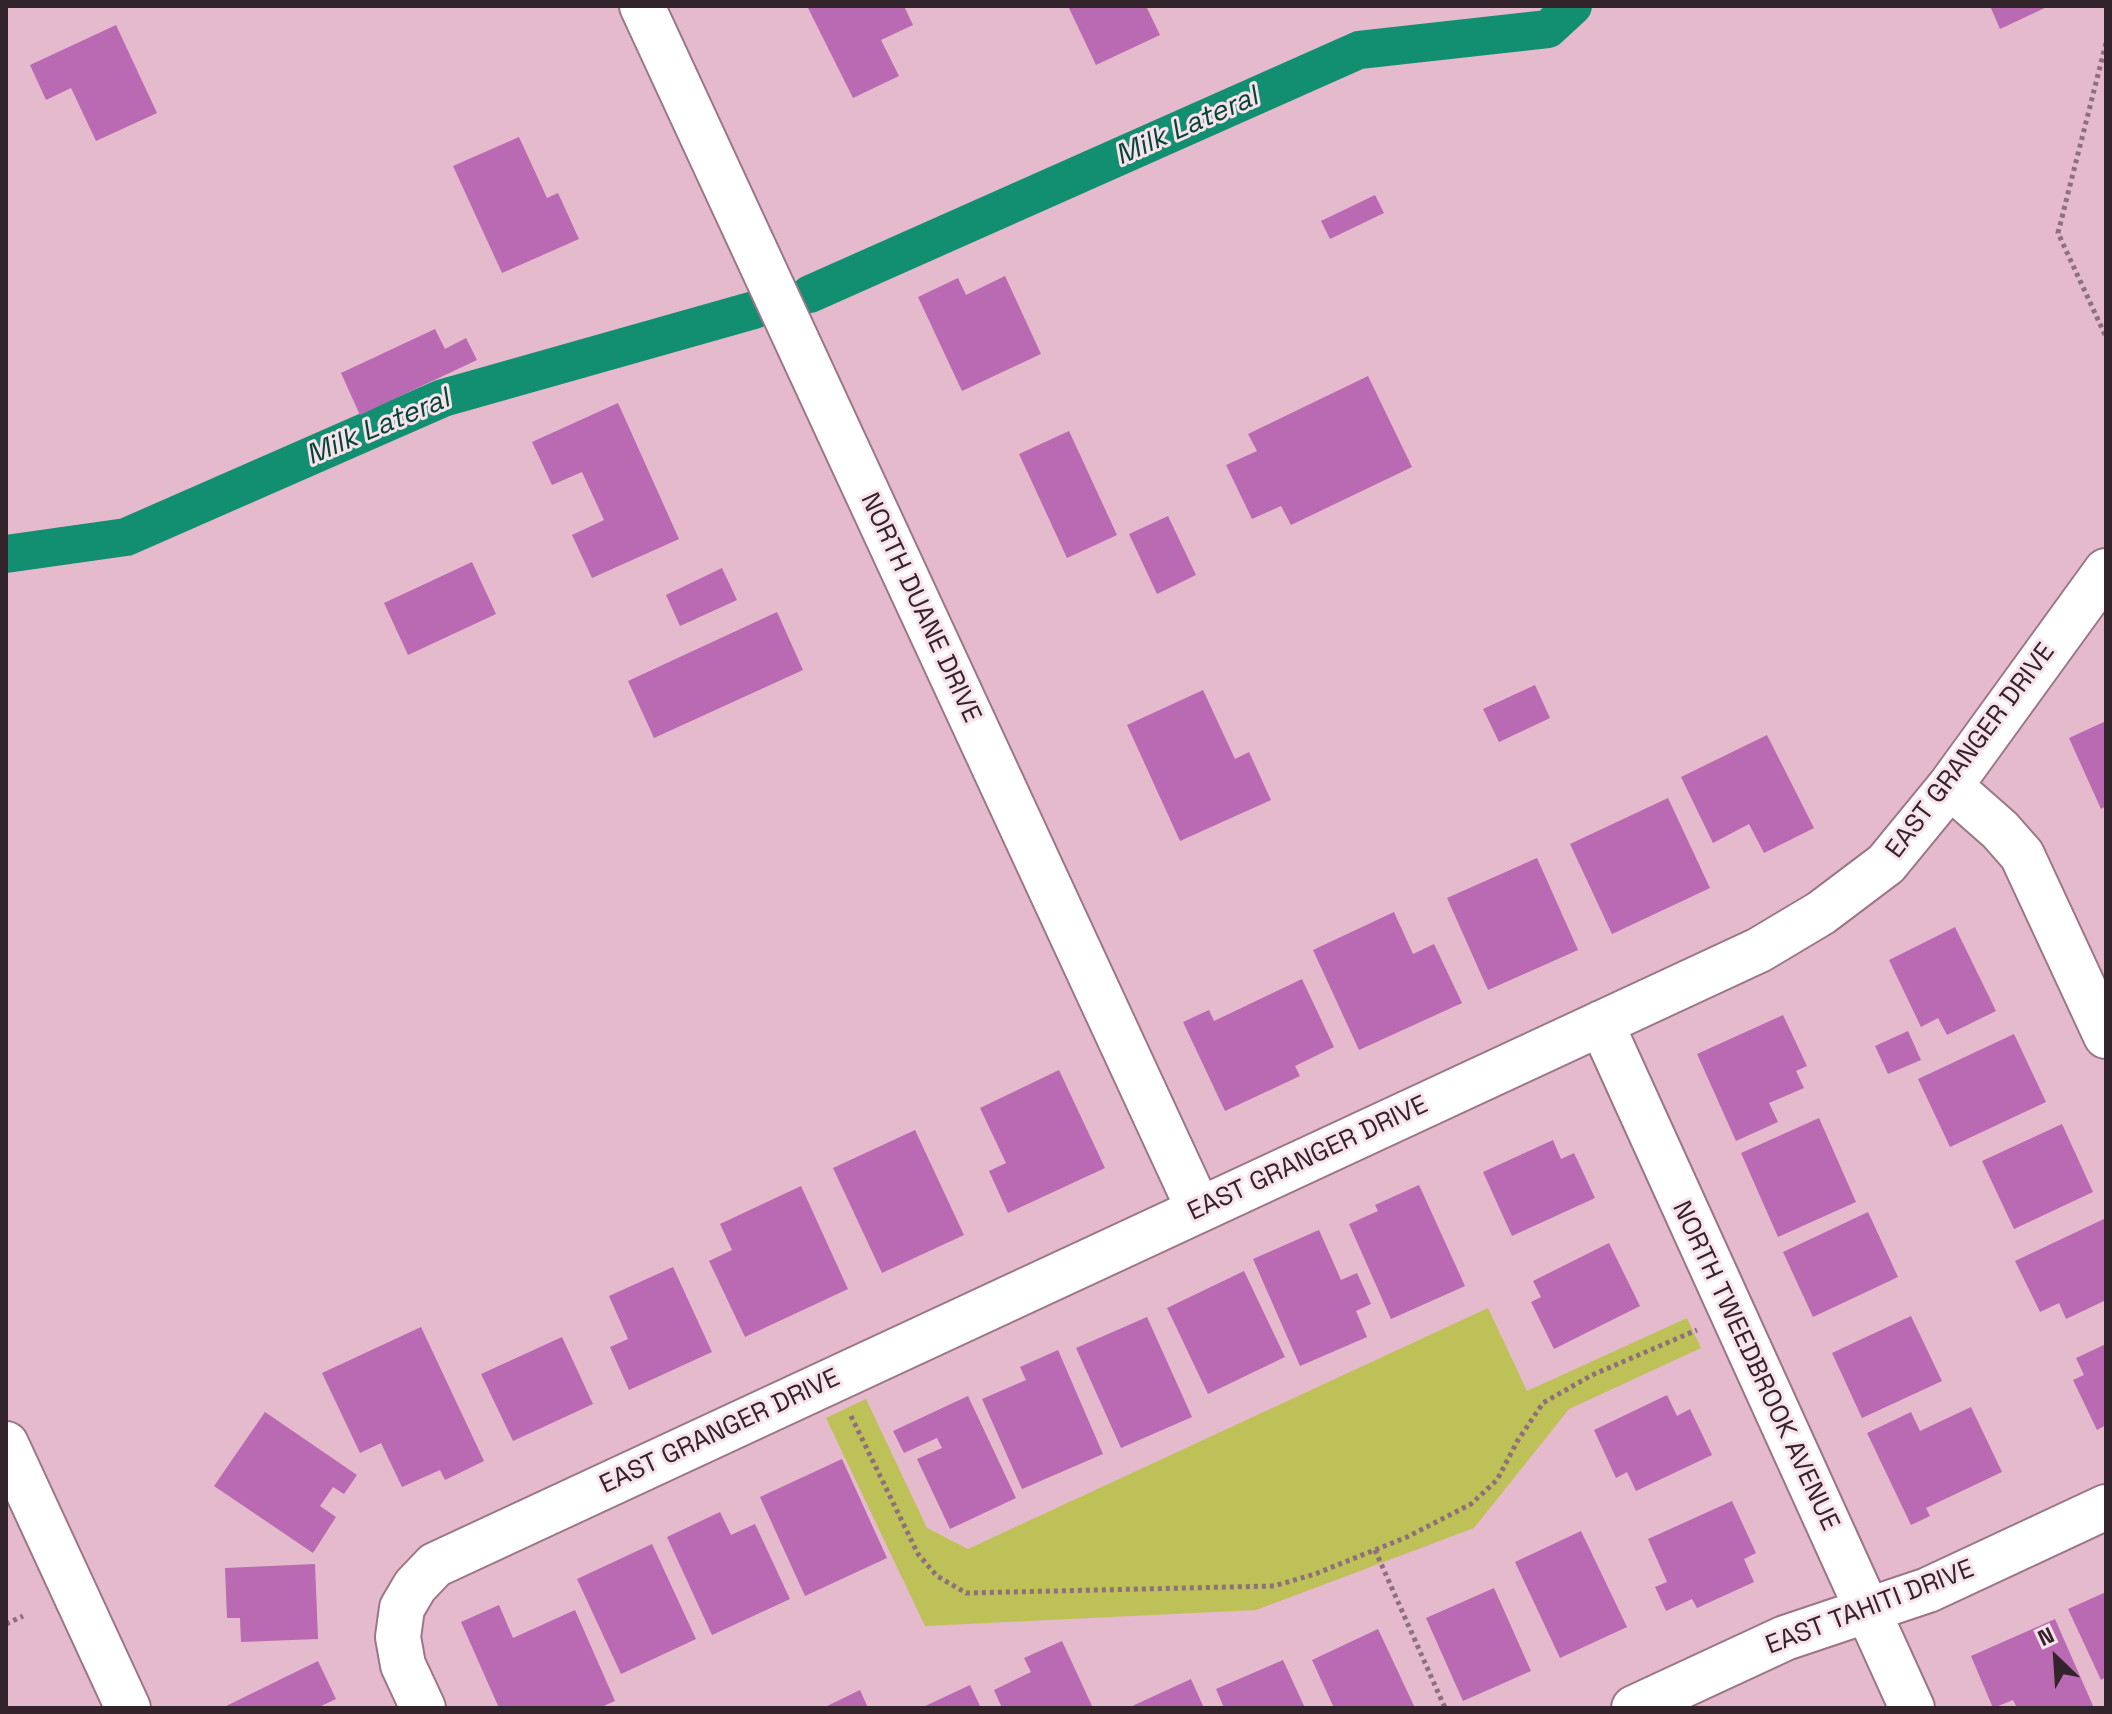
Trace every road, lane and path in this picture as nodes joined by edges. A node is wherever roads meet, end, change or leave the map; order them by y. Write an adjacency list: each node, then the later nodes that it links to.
1 (642, 6): 8 (street, NORTH DUANE DRIVE)
2 (2106, 43): 3 (path)
3 (2106, 337)
4 (2106, 571): 5 (street, EAST GRANGER DRIVE)
5 (1950, 786): 6 (street, EAST GRANGER DRIVE); 7 (street)
6 (1601, 1023): 8 (street, EAST GRANGER DRIVE); 14 (street, NORTH TWEEDBROOK AVENUE)
7 (2106, 1036)
8 (1199, 1210): 18 (street, EAST GRANGER DRIVE)
9 (1697, 1330): 13 (path)
10 (847, 1408): 13 (path)
11 (6, 1444): 17 (street)
12 (2106, 1507): 14 (street, EAST TAHITI DRIVE)
13 (1375, 1550): 19 (path)
14 (1866, 1611): 20 (street, EAST TAHITI DRIVE); 21 (street, NORTH TWEEDBROOK AVENUE)
15 (23, 1616): 16 (path)
16 (6, 1624)
17 (128, 1708)
18 (423, 1708)
19 (1445, 1708)
20 (1634, 1708)
21 (1912, 1708)

